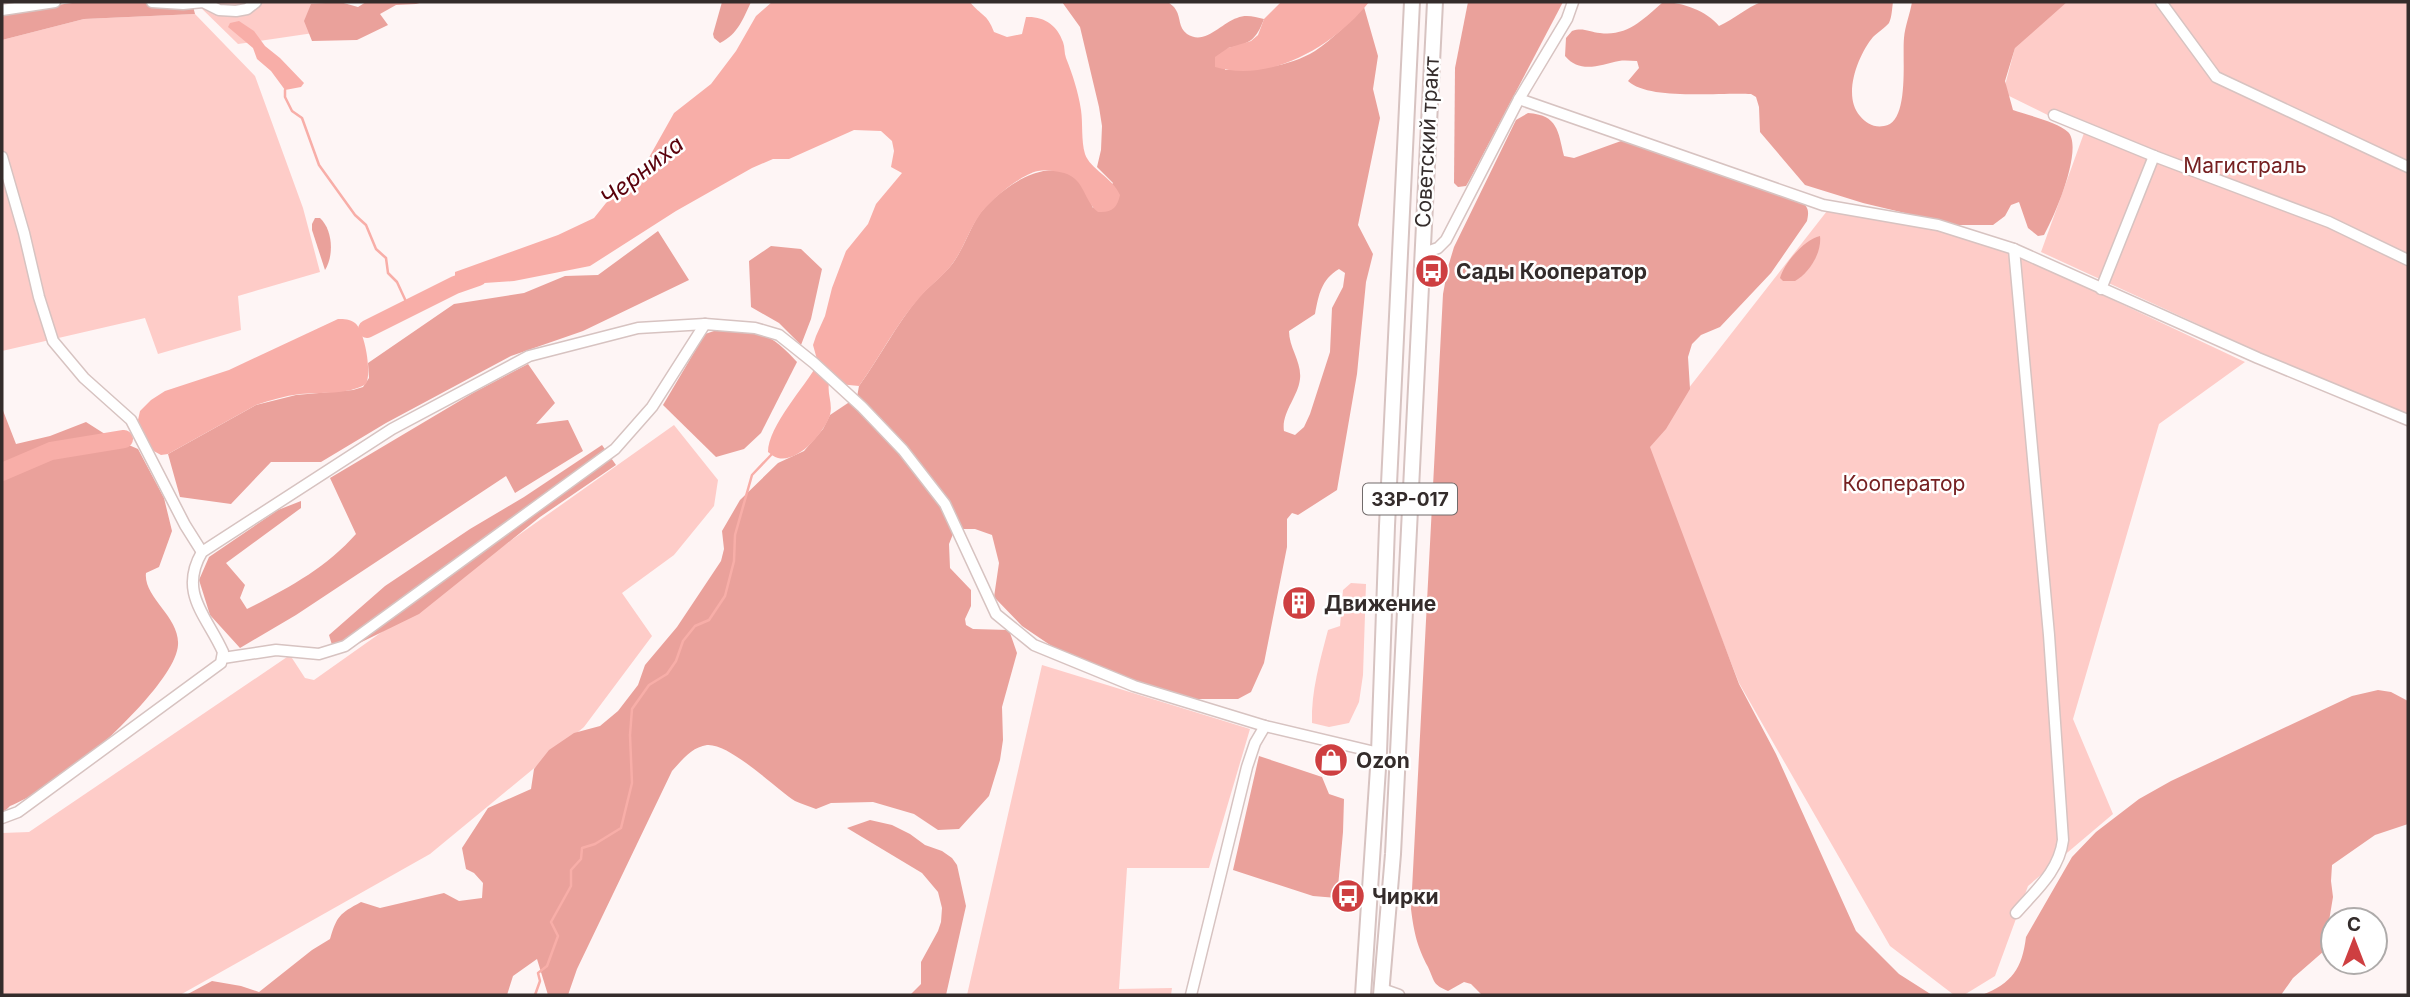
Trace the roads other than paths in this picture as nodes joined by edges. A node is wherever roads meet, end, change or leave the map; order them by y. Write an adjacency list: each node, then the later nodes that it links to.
1 (55, 2): 9 (street)
2 (152, 2): 3 (street)
3 (203, 2): 4 (street)
4 (256, 2)
5 (1412, 2): 24 (highway, Советский тракт / 33Р-017)
6 (1435, 2): 16 (highway, Советский тракт / 33Р-017)
7 (1573, 2): 10 (street)
8 (2161, 2): 14 (street)
9 (2, 10)
10 (1519, 99): 15 (street); 16 (street)
11 (2054, 115): 12 (street)
12 (2154, 156): 17 (street); 18 (street)
13 (2, 157): 21 (street)
14 (2408, 167)
15 (2014, 249): 18 (street); 26 (street)
16 (1421, 254): 27 (highway, Советский тракт / 33Р-017)
17 (2408, 260)
18 (2101, 289): 20 (street)
19 (705, 324): 21 (street); 22 (street); 23 (street)
20 (2408, 420)
21 (202, 552): 22 (street)
22 (223, 658): 25 (street)
23 (1265, 726): 24 (street); 28 (street)
24 (1379, 753): 29 (highway, Советский тракт / 33Р-017)
25 (2, 818)
26 (2016, 913)
27 (1381, 992): 30 (street)
28 (1191, 995)
29 (1363, 995)
30 (1399, 995)

